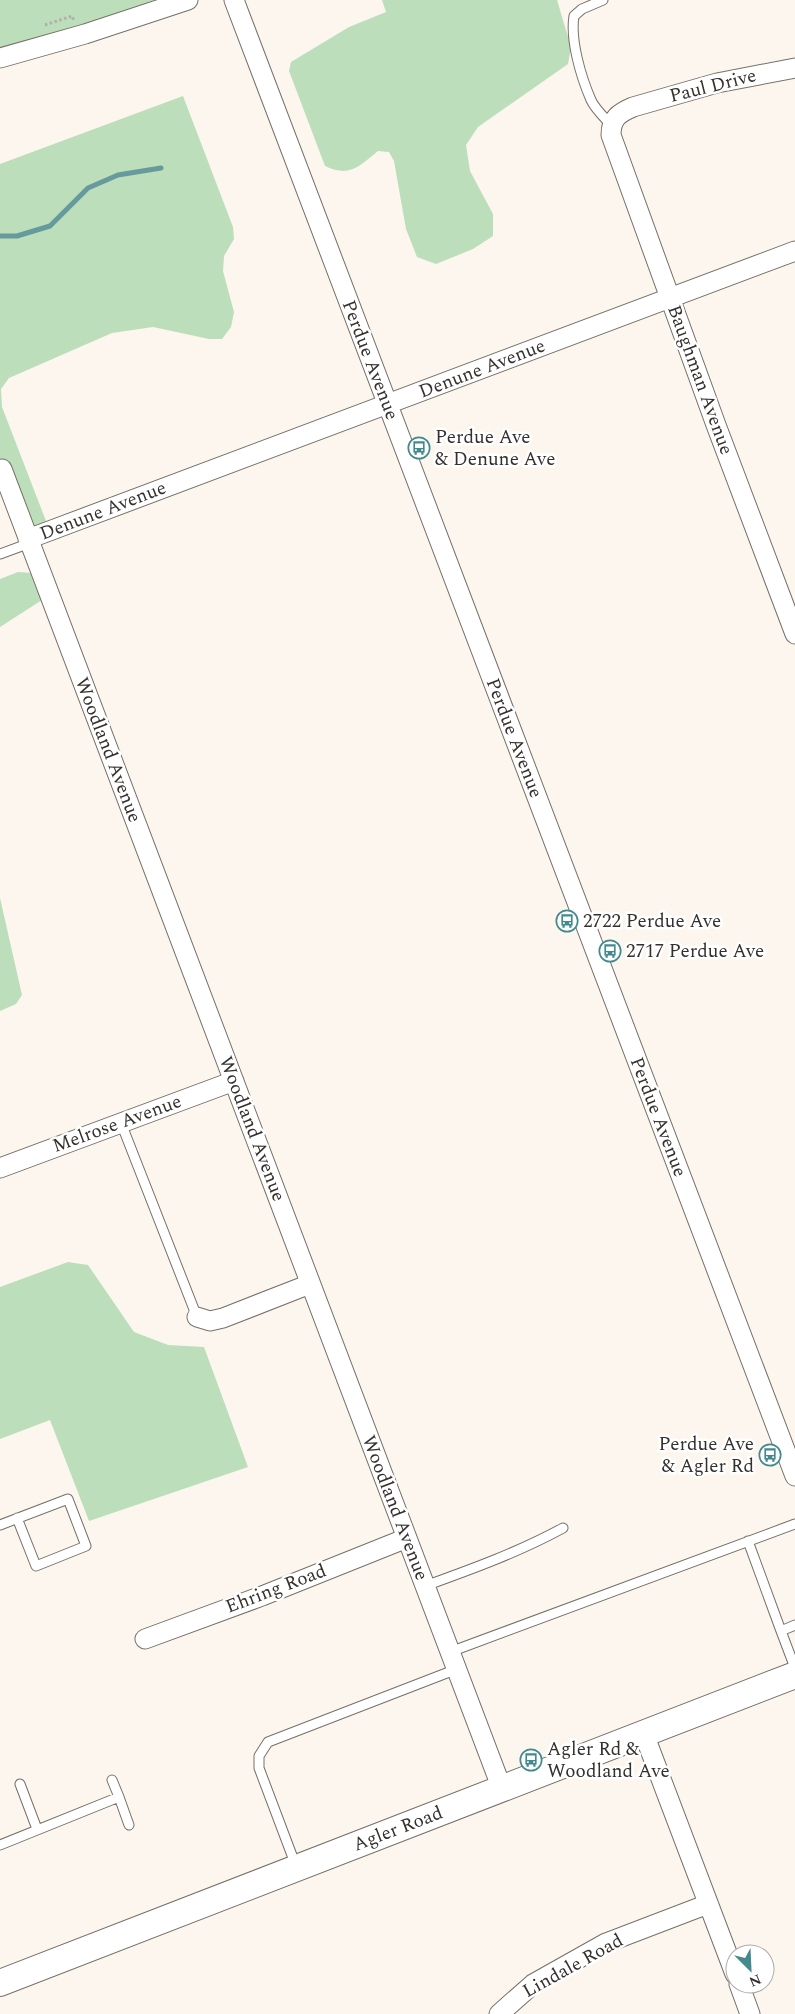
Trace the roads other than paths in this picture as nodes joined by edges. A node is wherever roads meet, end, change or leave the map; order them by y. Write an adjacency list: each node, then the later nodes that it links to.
1 (188, 0): 4 (street)
2 (234, 0): 9 (street, Perdue Avenue)
3 (603, 0): 6 (lane, Baughman Avenue)
4 (0, 58)
5 (795, 68): 6 (street, Paul Drive)
6 (611, 125): 8 (street, Baughman Avenue)
7 (795, 251): 8 (street, Denune Avenue)
8 (671, 298): 9 (street, Denune Avenue); 13 (street, Baughman Avenue)
9 (388, 404): 11 (street, Denune Avenue); 19 (street, Perdue Avenue)
10 (2, 469): 11 (street, Woodland Avenue)
11 (29, 541): 12 (lane); 14 (street, Woodland Avenue)
12 (0, 554)
13 (795, 634)
14 (234, 1081): 15 (street, Melrose Avenue); 17 (street, Woodland Avenue)
15 (121, 1123): 16 (street, Melrose Avenue); 18 (lane)
16 (0, 1168)
17 (310, 1284): 18 (street); 24 (street, Woodland Avenue)
18 (197, 1317)
19 (795, 1476)
20 (17, 1518): 20 (lane); 22 (lane)
21 (795, 1524): 25 (lane)
22 (0, 1525)
23 (563, 1528): 26 (lane)
24 (407, 1538): 26 (street, Woodland Avenue); 29 (street, Ehring Road)
25 (748, 1541): 28 (lane); 30 (lane)
26 (425, 1586): 30 (street, Woodland Avenue)
27 (795, 1626): 28 (lane)
28 (781, 1631): 31 (lane)
29 (144, 1639)
30 (453, 1660): 36 (street, Woodland Avenue); 41 (lane)
31 (795, 1668)
32 (795, 1675): 33 (main road, Agler Road)
33 (644, 1734): 36 (main road, Agler Road); 42 (street)
34 (112, 1780): 37 (lane)
35 (20, 1784): 39 (lane)
36 (502, 1789): 41 (main road, Agler Road)
37 (118, 1797): 38 (lane); 39 (lane)
38 (129, 1825)
39 (37, 1829): 40 (lane)
40 (0, 1844)
41 (297, 1868): 44 (main road, Agler Road)
42 (708, 1904): 43 (street); 46 (street, Lindale Road)
43 (725, 1948)
44 (0, 1983)
45 (743, 1994): 48 (street)
46 (521, 2006): 47 (street, Lindale Road)
47 (499, 2014)
48 (750, 2014)

